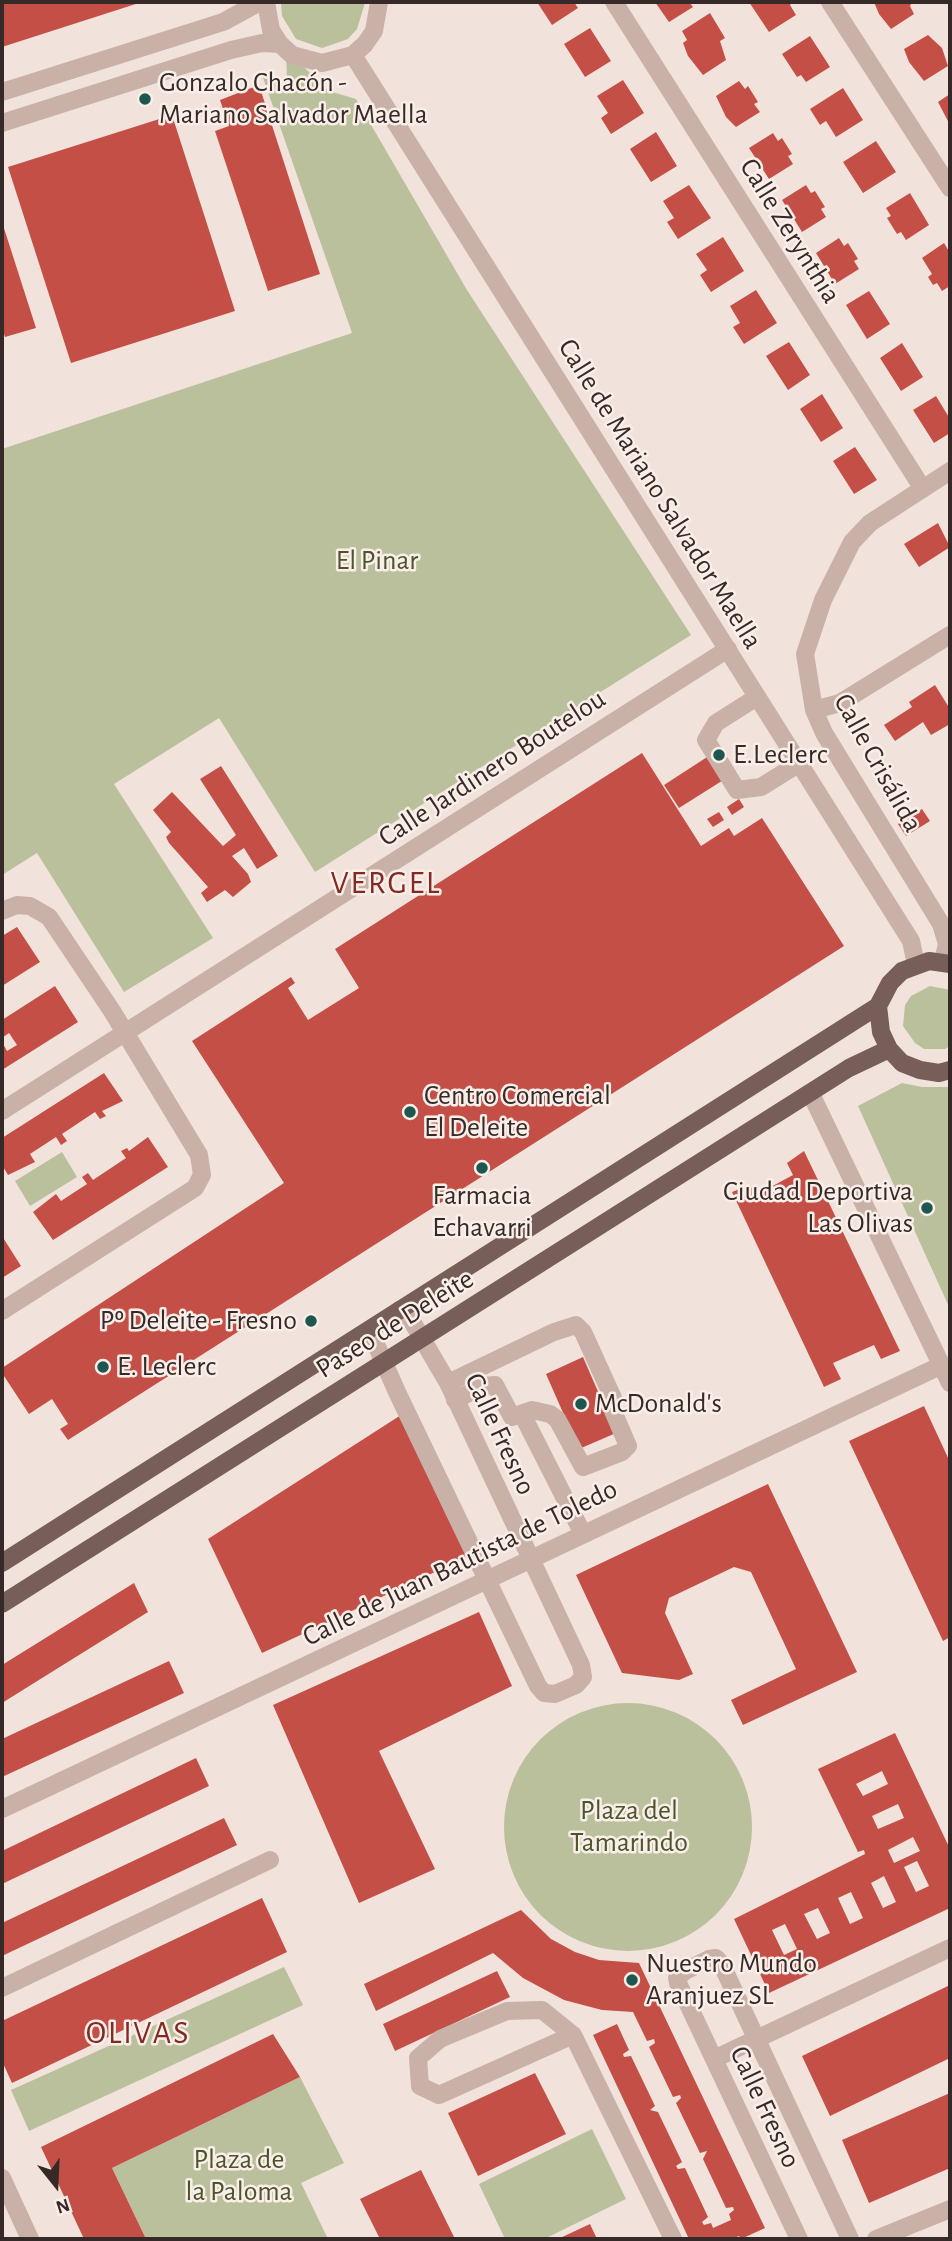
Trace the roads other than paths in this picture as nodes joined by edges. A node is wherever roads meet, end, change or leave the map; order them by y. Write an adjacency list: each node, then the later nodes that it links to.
1 (260, 2): 8 (street)
2 (266, 2): 6 (street)
3 (379, 2): 7 (street)
4 (614, 2): 12 (street, Calle Zerynthia)
5 (830, 2): 10 (street)
6 (280, 44): 7 (street); 9 (street)
7 (353, 54): 14 (street, Calle de Mariano Salvador Maella)
8 (2, 92)
9 (2, 123)
10 (950, 188)
11 (950, 471): 12 (street, Calle Crisálida)
12 (923, 489): 16 (street, Calle Crisálida)
13 (950, 635): 16 (street)
14 (728, 649): 15 (street, Calle de Mariano Salvador Maella); 22 (street, Calle Jardinero Boutelou)
15 (758, 697): 17 (street, Calle de Mariano Salvador Maella); 17 (street)
16 (814, 710): 19 (street, Calle Crisálida)
17 (798, 764): 20 (street, Calle de Mariano Salvador Maella)
18 (2, 911): 22 (street)
19 (946, 962): 20 (main road)
20 (916, 964): 21 (main road)
21 (877, 1006): 23 (main road); 27 (main road, Paseo de Deleite)
22 (125, 1034): 26 (street, Calle Jardinero Boutelou); 28 (street)
23 (889, 1049): 24 (main road); 25 (main road, Paseo de Deleite)
24 (950, 1070)
25 (811, 1094): 30 (main road, Paseo de Deleite); 32 (street)
26 (2, 1111)
27 (399, 1310): 29 (main road, Paseo de Deleite); 30 (street, Calle Fresno)
28 (2, 1311)
29 (373, 1328): 31 (street, Calle Fresno); 38 (main road, Paseo de Deleite)
30 (423, 1338): 31 (main road, Paseo de Deleite); 34 (street, Calle Fresno)
31 (385, 1361): 39 (street, Calle Fresno); 40 (main road, Paseo de Deleite)
32 (942, 1364): 33 (street); 36 (street, Calle de Juan Bautista de Toledo)
33 (950, 1383)
34 (451, 1391): 35 (street); 35 (street); 37 (street, Calle Fresno)
35 (522, 1414): 36 (street)
36 (583, 1534): 37 (street, Calle de Juan Bautista de Toledo)
37 (531, 1559): 39 (street, Calle de Juan Bautista de Toledo); 39 (street, Calle Fresno)
38 (2, 1563)
39 (487, 1580): 41 (street, Calle de Juan Bautista de Toledo)
40 (3, 1600)
41 (2, 1809)
42 (270, 1860): 44 (street)
43 (950, 1948): 46 (street)
44 (2, 1988)
45 (573, 2035): 45 (street); 52 (street)
46 (757, 2039): 47 (street); 47 (street, Calle Fresno); 54 (street, Calle Fresno)
47 (714, 2059): 53 (street, Calle Fresno)
48 (2, 2178): 51 (street)
49 (950, 2209): 50 (street)
50 (912, 2233): 55 (street)
51 (30, 2239)
52 (673, 2239)
53 (799, 2239)
54 (850, 2239)
55 (876, 2239)

